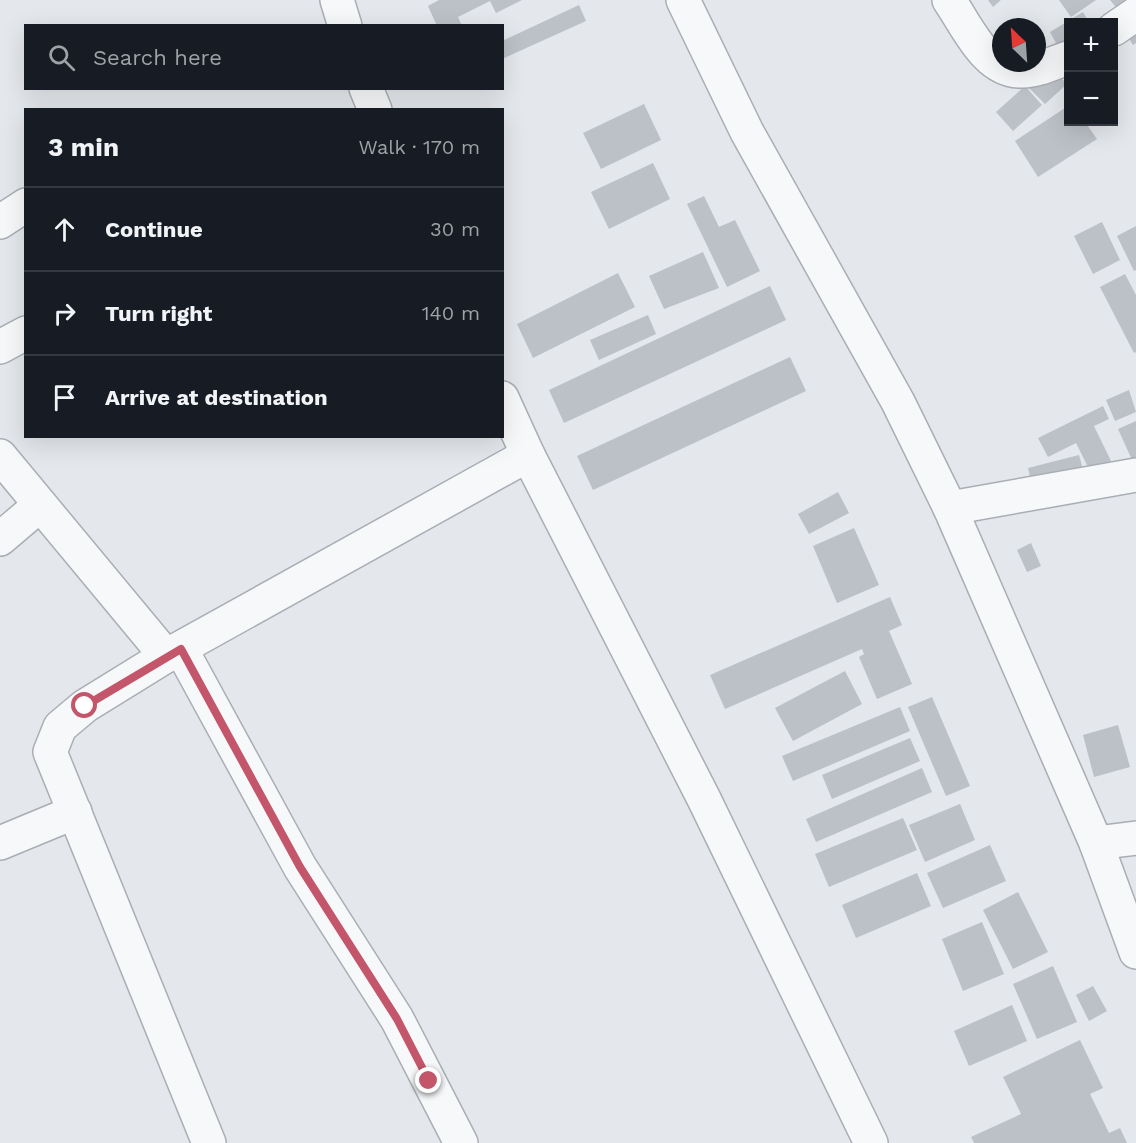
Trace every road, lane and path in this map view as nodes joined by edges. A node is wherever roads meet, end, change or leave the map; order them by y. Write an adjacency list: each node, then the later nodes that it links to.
1 (337, 0): 5 (street)
2 (683, 0): 19 (street)
3 (949, 0): 7 (street)
4 (1136, 14): 6 (street)
5 (344, 24)
6 (1118, 26)
7 (1064, 59)
8 (367, 90): 9 (street)
9 (374, 108)
10 (24, 206): 11 (street)
11 (0, 222)
12 (24, 334): 13 (street)
13 (0, 347)
14 (504, 402): 15 (street)
15 (528, 455): 21 (street); 29 (street)
16 (0, 456): 18 (street)
17 (1136, 475): 19 (street)
18 (40, 505): 20 (street); 21 (street)
19 (950, 508): 25 (street)
20 (0, 539)
21 (174, 652): 22 (street); 28 (street)
22 (75, 812): 24 (street); 27 (street)
23 (1136, 838): 25 (street)
24 (0, 843)
25 (1096, 843): 26 (street)
26 (1136, 952)
27 (209, 1143)
28 (460, 1143)
29 (871, 1143)

